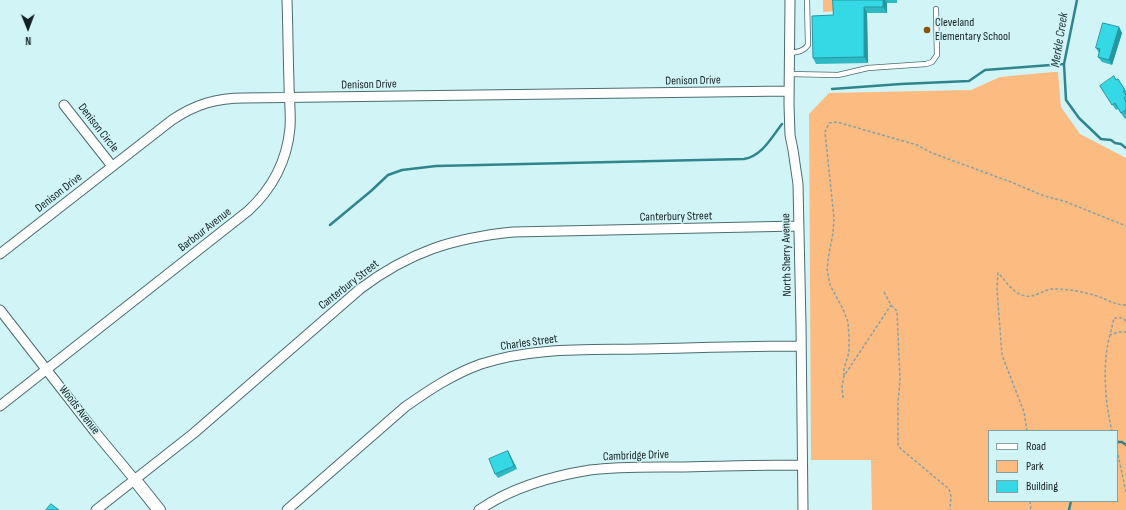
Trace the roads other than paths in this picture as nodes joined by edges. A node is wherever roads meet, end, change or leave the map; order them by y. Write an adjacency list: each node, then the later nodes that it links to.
1 (287, 0): 8 (street, Barbour Avenue)
2 (790, 0): 5 (street, North Sherry Avenue)
3 (807, 0): 5 (lane)
4 (936, 9): 6 (lane)
5 (789, 53): 6 (street, North Sherry Avenue)
6 (789, 74): 7 (street, North Sherry Avenue)
7 (789, 91): 8 (street, Denison Drive); 11 (street, North Sherry Avenue)
8 (289, 98): 10 (street, Denison Drive); 15 (street, Barbour Avenue)
9 (64, 105): 10 (street, Denison Circle)
10 (112, 166): 12 (street, Denison Drive)
11 (798, 226): 14 (street, North Sherry Avenue); 18 (street, Canterbury Street)
12 (0, 254)
13 (0, 310): 15 (street, Woods Avenue)
14 (801, 346): 17 (street, North Sherry Avenue); 21 (street, Charles Street)
15 (47, 370): 16 (street, Barbour Avenue); 18 (street, Woods Avenue)
16 (0, 406)
17 (802, 465): 22 (street, Cambridge Drive); 23 (street, North Sherry Avenue)
18 (135, 480): 19 (street, Canterbury Street); 20 (street, Woods Avenue)
19 (96, 510)
20 (159, 510)
21 (287, 510)
22 (479, 510)
23 (803, 510)

